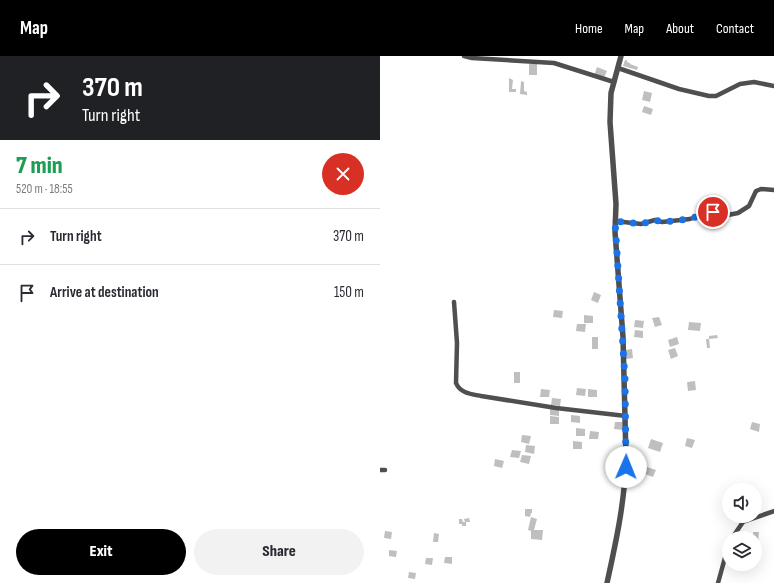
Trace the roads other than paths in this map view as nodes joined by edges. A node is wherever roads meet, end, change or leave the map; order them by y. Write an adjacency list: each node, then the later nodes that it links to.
1 (464, 56): 4 (street)
2 (621, 56): 3 (street)
3 (618, 68): 4 (street); 5 (street)
4 (614, 82): 7 (street)
5 (774, 86)
6 (774, 190): 7 (street)
7 (615, 221): 9 (street)
8 (454, 302): 9 (street)
9 (626, 416): 13 (street)
10 (774, 511): 11 (street)
11 (737, 531)
12 (722, 568): 14 (street)
13 (607, 583)
14 (718, 583)

